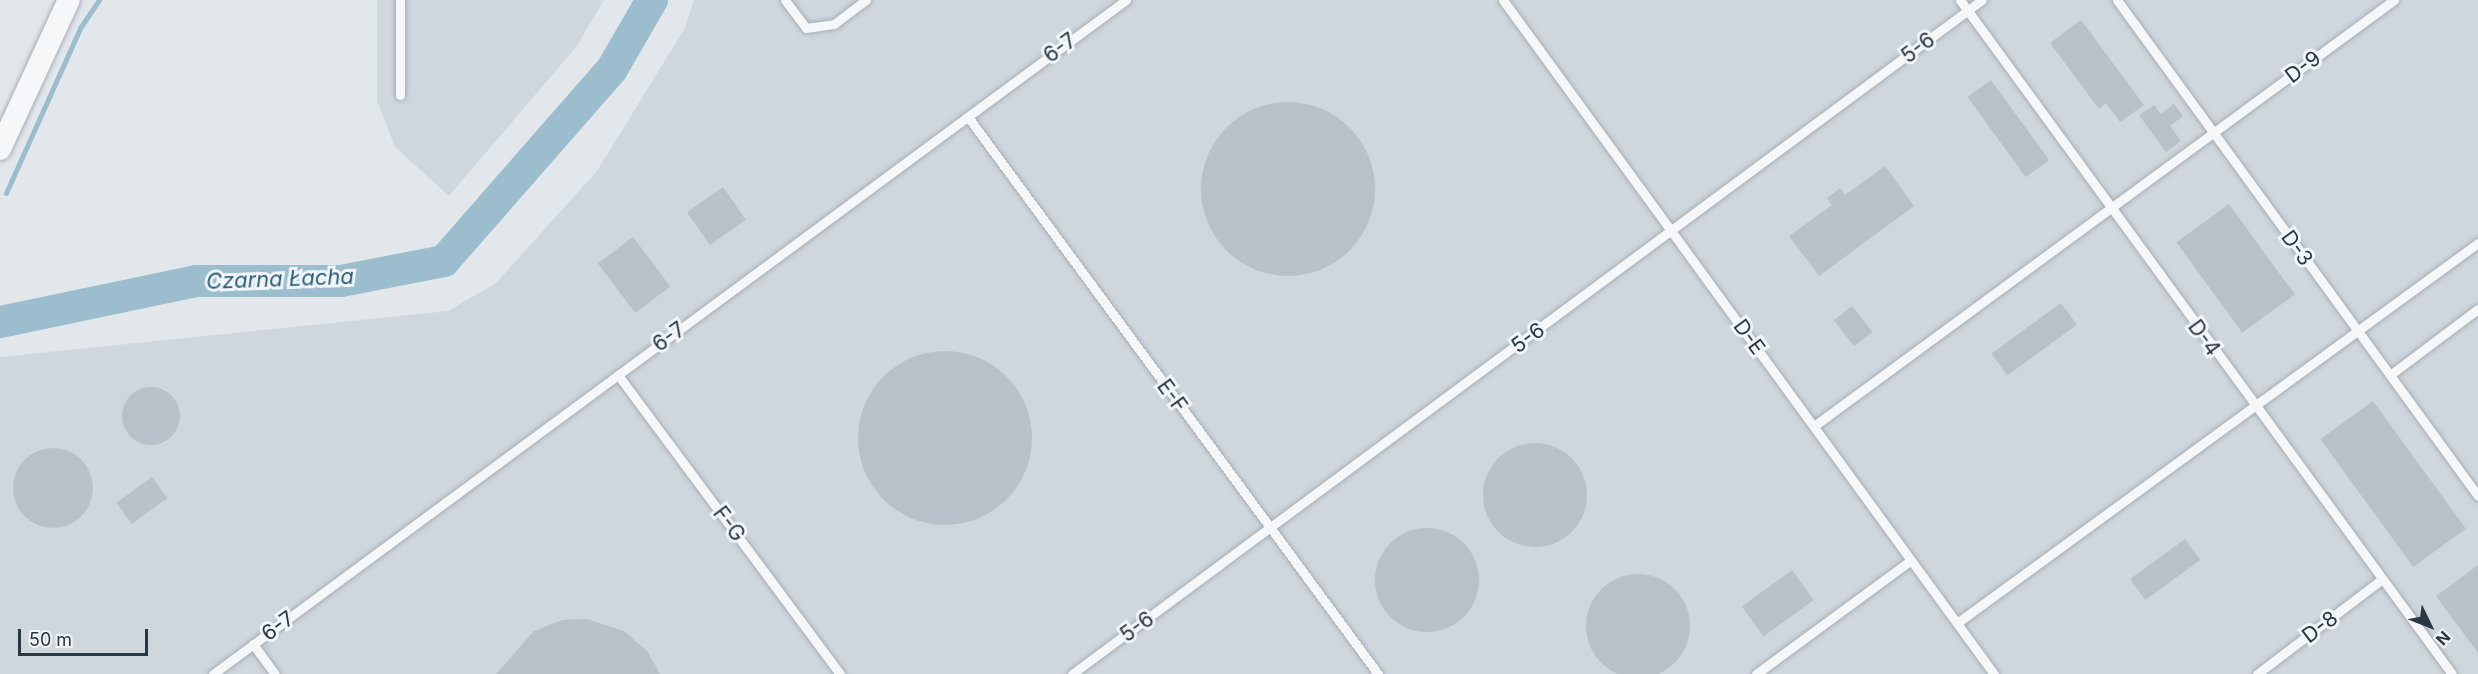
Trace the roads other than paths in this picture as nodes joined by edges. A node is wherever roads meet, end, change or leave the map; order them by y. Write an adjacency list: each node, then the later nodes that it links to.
1 (69, 0): 15 (street)
2 (400, 0): 12 (lane)
3 (785, 0): 4 (lane)
4 (866, 0)
5 (1126, 0): 13 (lane, 6-7)
6 (1503, 0): 17 (lane, D-E)
7 (1960, 0): 11 (lane, D-4)
8 (1982, 0): 11 (lane, 5-6)
9 (2117, 0): 14 (lane, D-3)
10 (2394, 0): 14 (lane, D-9)
11 (1968, 10): 16 (lane, D-4); 17 (lane, 5-6)
12 (400, 95)
13 (968, 117): 21 (lane, 6-7); 26 (lane, E-F)
14 (2213, 135): 16 (lane, D-9); 20 (lane, D-3)
15 (0, 149)
16 (2110, 210): 23 (lane, D-4); 24 (lane, D-9)
17 (1672, 232): 24 (lane, D-E); 26 (lane, 5-6)
18 (2478, 243): 20 (lane)
19 (2478, 309): 22 (lane)
20 (2357, 331): 22 (lane, D-3); 23 (lane)
21 (618, 375): 30 (lane, 6-7); 33 (lane, F-G)
22 (2390, 375): 25 (lane, D-3)
23 (2254, 406): 28 (lane, D-4); 29 (lane)
24 (1814, 426): 27 (lane, D-E)
25 (2478, 496)
26 (1270, 528): 34 (lane, 5-6); 35 (lane, E-F)
27 (1910, 561): 29 (lane, D-E); 36 (lane)
28 (2382, 579): 38 (lane, D-8); 39 (lane, D-4)
29 (1957, 623): 37 (lane, D-E)
30 (253, 644): 31 (lane, 6-7); 32 (lane)
31 (213, 674)
32 (275, 674)
33 (840, 674)
34 (1072, 674)
35 (1378, 674)
36 (1756, 674)
37 (1995, 674)
38 (2257, 674)
39 (2452, 674)

